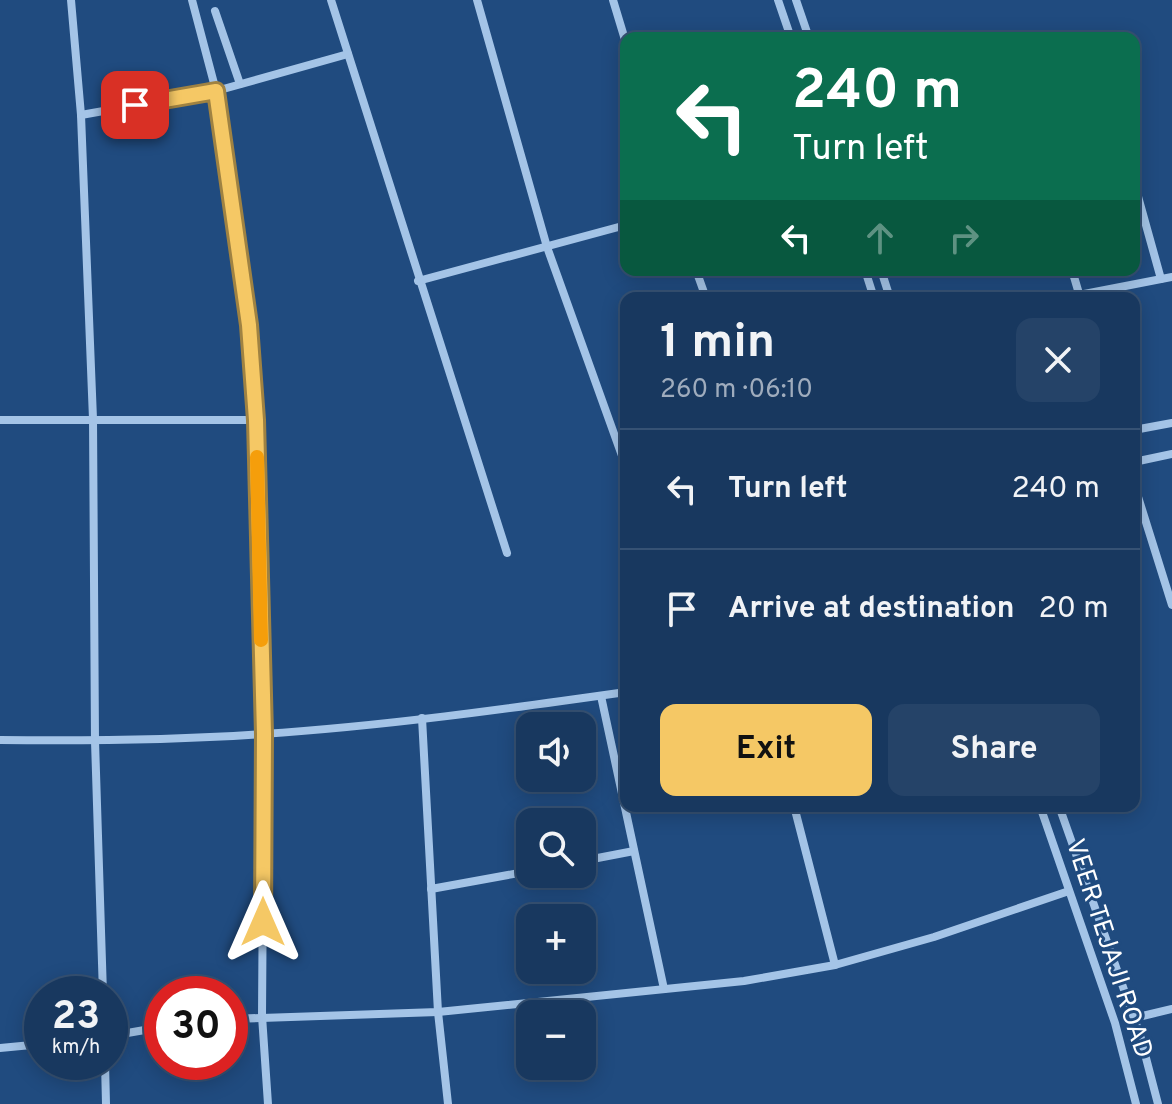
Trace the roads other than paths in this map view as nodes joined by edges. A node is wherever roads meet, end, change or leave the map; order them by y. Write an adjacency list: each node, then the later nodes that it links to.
1 (71, 0): 15 (street)
2 (192, 0): 14 (street)
3 (331, 0): 12 (street)
4 (477, 0): 18 (street)
5 (613, 0): 9 (street)
6 (778, 0): 10 (street)
7 (796, 0): 11 (street)
8 (215, 11): 13 (street)
9 (623, 32)
10 (789, 32)
11 (807, 32)
12 (348, 54): 13 (street); 21 (street)
13 (240, 84): 14 (street)
14 (216, 91): 15 (street); 25 (street)
15 (81, 115): 23 (street)
16 (1140, 204): 20 (street)
17 (620, 227): 18 (street)
18 (547, 247): 21 (street); 28 (street)
19 (1172, 277): 20 (street)
20 (1161, 279): 22 (street)
21 (418, 281): 32 (street)
22 (1099, 292)
23 (93, 419): 24 (street); 25 (street); 39 (street)
24 (0, 420)
25 (256, 420): 37 (street)
26 (1172, 423): 27 (street)
27 (1140, 429)
28 (620, 450)
29 (1172, 454): 30 (street)
30 (1140, 461)
31 (1140, 503): 33 (street)
32 (507, 553)
33 (1171, 601)
34 (620, 693): 35 (street)
35 (601, 696): 36 (street); 40 (street)
36 (422, 718): 37 (street); 48 (street)
37 (264, 734): 39 (street); 55 (street)
38 (0, 740): 39 (street)
39 (95, 741): 51 (street)
40 (620, 785)
41 (626, 812): 45 (street)
42 (796, 812): 50 (street)
43 (1042, 812): 49 (street, VEER TEJAJI ROAD)
44 (1061, 812): 57 (street, VEER TEJAJI ROAD)
45 (634, 851): 46 (street); 52 (street)
46 (596, 858)
47 (516, 874): 48 (street)
48 (431, 889): 54 (street)
49 (1069, 891): 50 (street); 64 (street, VEER TEJAJI ROAD)
50 (835, 965): 52 (street)
51 (102, 976)
52 (664, 989): 54 (street)
53 (1172, 1009): 57 (street)
54 (438, 1012): 55 (street); 63 (street)
55 (262, 1016): 56 (street); 62 (street)
56 (248, 1017)
57 (1134, 1018): 65 (street, VEER TEJAJI ROAD)
58 (24, 1046): 59 (street)
59 (0, 1048)
60 (105, 1080): 61 (street)
61 (106, 1104)
62 (268, 1104)
63 (448, 1104)
64 (1136, 1104)
65 (1158, 1104)

